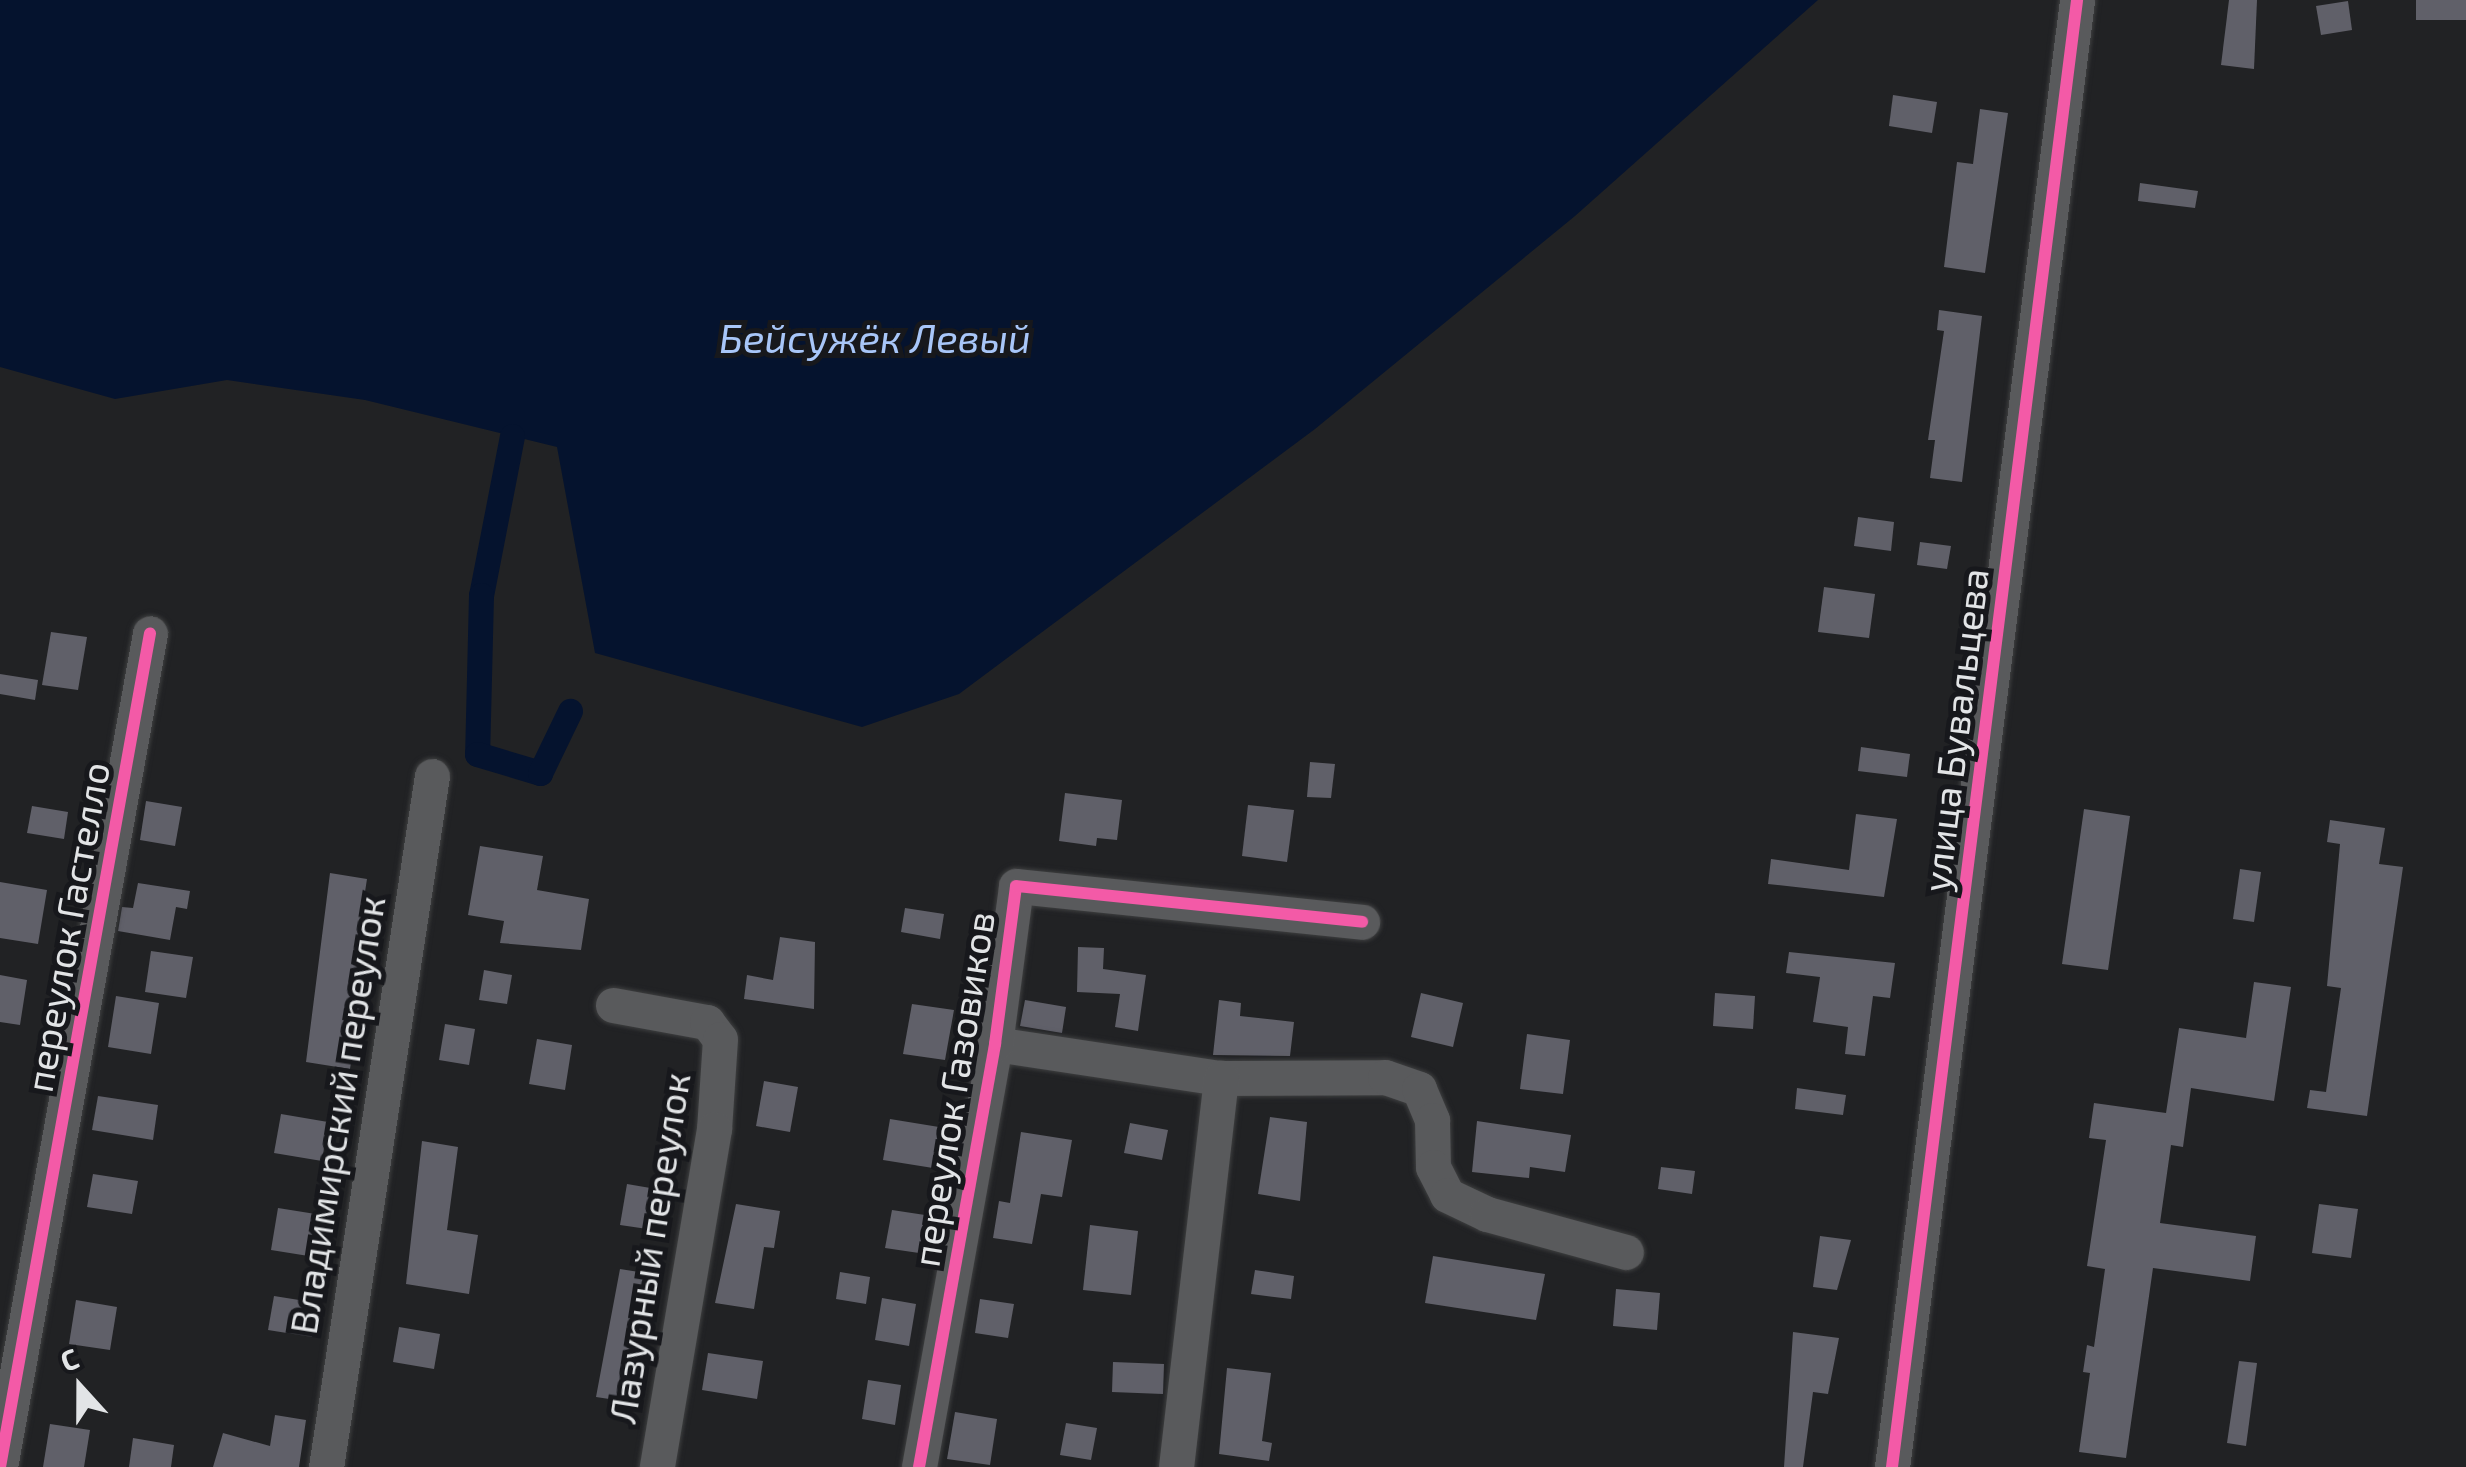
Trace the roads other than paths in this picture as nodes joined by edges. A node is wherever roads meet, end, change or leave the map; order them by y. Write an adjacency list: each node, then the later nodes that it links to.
1 (2077, 0): 14 (street, улица Бувальцева)
2 (150, 633): 9 (street, переулок Гастелло)
3 (432, 776): 10 (street, Владимирский переулок)
4 (1362, 922): 6 (street, переулок Газовиков)
5 (612, 1005): 11 (street, Лазурный переулок)
6 (995, 1044): 7 (street, переулок Газовиков); 12 (street, переулок Газовиков)
7 (1221, 1078): 8 (street, переулок Газовиков); 13 (street)
8 (1626, 1252)
9 (0, 1467)
10 (326, 1467)
11 (658, 1467)
12 (919, 1467)
13 (1176, 1467)
14 (1892, 1467)

